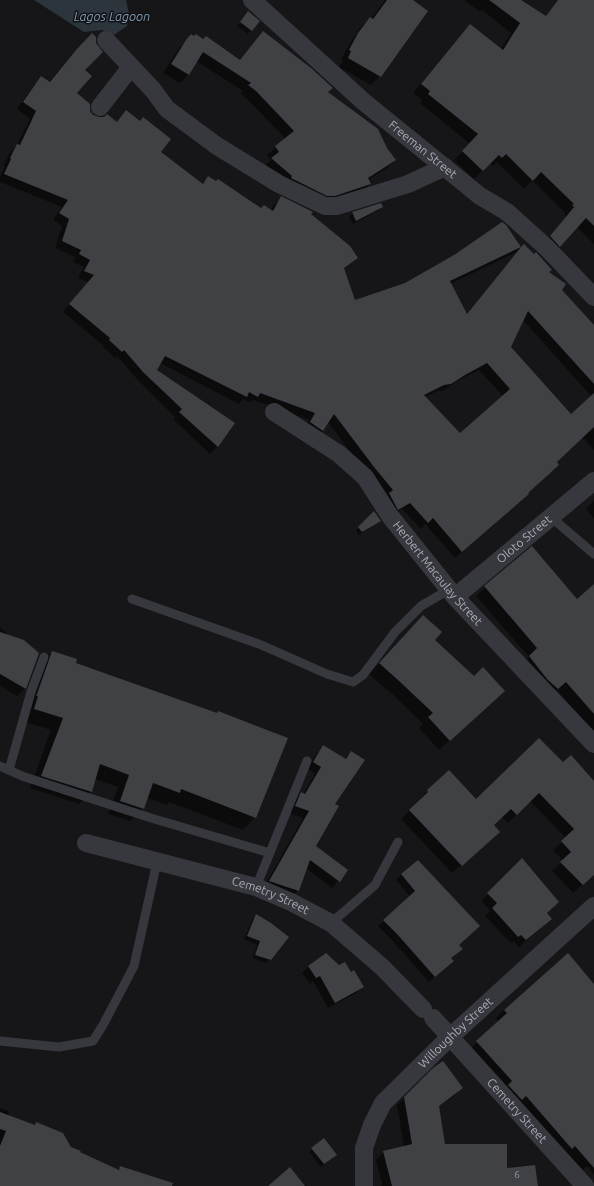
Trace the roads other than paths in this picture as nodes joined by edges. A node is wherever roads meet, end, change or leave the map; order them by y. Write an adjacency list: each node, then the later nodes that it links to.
1 (252, 0): 5 (street, Freeman Street)
2 (106, 40): 3 (street)
3 (131, 67): 4 (street); 5 (street)
4 (100, 107)
5 (445, 167): 6 (street, Freeman Street)
6 (594, 297)
7 (274, 412): 11 (street, Herbert Macaulay Street)
8 (594, 481): 9 (street, Oloto Street)
9 (552, 518): 10 (lane); 11 (street, Oloto Street)
10 (594, 554)
11 (452, 593): 12 (lane); 14 (street, Herbert Macaulay Street)
12 (132, 599)
13 (44, 657): 16 (lane)
14 (594, 744)
15 (307, 761): 19 (lane)
16 (4, 768): 19 (lane)
17 (398, 842): 23 (lane)
18 (86, 843): 20 (street, Cemetry Street)
19 (270, 853): 21 (lane)
20 (157, 862): 21 (street, Cemetry Street); 25 (lane)
21 (256, 887): 23 (street, Cemetry Street)
22 (594, 906): 24 (street, Willoughby Street)
23 (331, 923): 24 (street, Cemetry Street)
24 (450, 1037): 26 (street, Willoughby Street); 27 (street, Cemetry Street)
25 (0, 1041)
26 (364, 1186)
27 (585, 1186)

